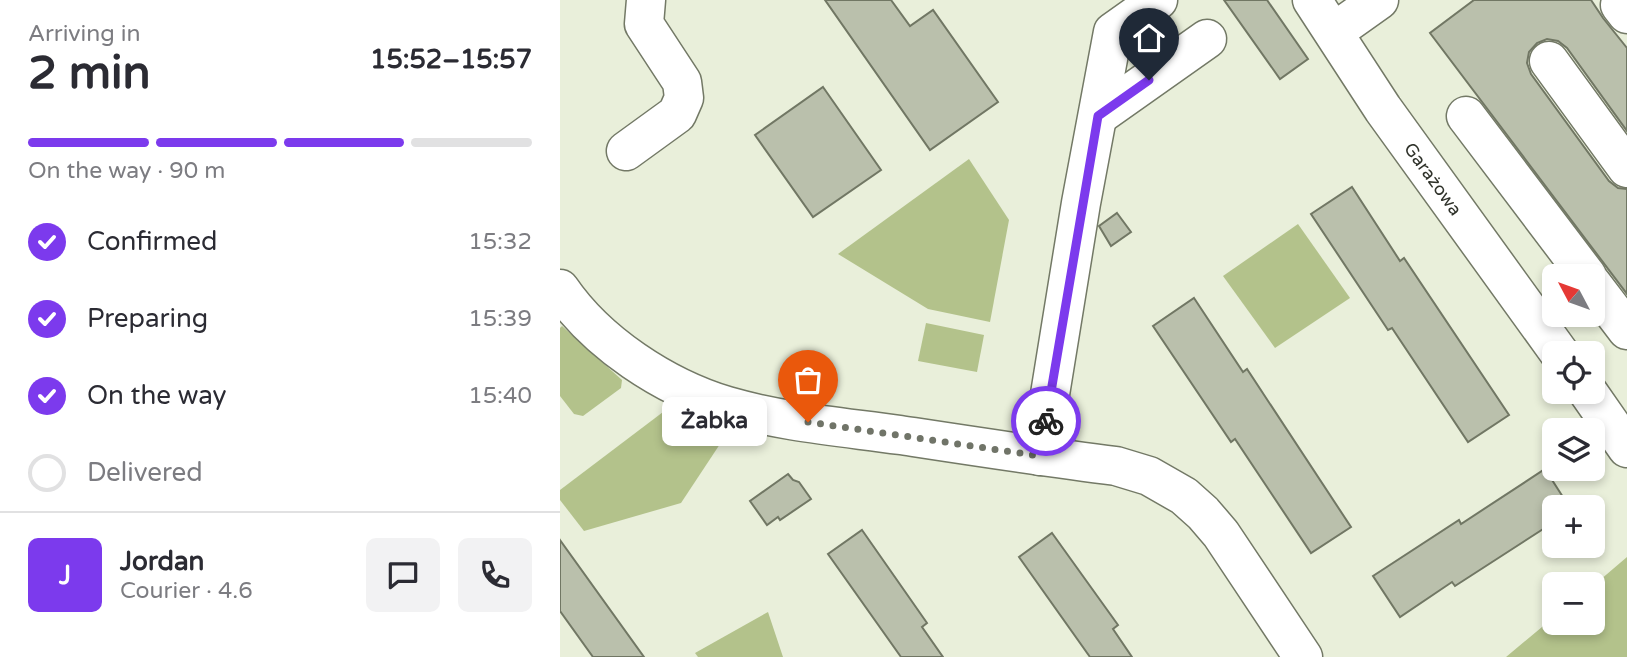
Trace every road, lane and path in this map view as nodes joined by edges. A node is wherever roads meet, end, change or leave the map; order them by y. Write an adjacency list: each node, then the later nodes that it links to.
1 (646, 0): 10 (street)
2 (1158, 0): 8 (street)
3 (1312, 0): 5 (street, Garażowa)
4 (1379, 0): 5 (street)
5 (1334, 32): 16 (street, Garażowa)
6 (1206, 38): 8 (street)
7 (1549, 61): 11 (street)
8 (1098, 116): 19 (street)
9 (1466, 116): 12 (street)
10 (626, 151)
11 (1627, 169)
12 (1578, 264)
13 (560, 289): 19 (street)
14 (1605, 301): 15 (street)
15 (1627, 330)
16 (1551, 341)
17 (1596, 404): 18 (street)
18 (1627, 448)
19 (1040, 456): 20 (street)
20 (1303, 657)

